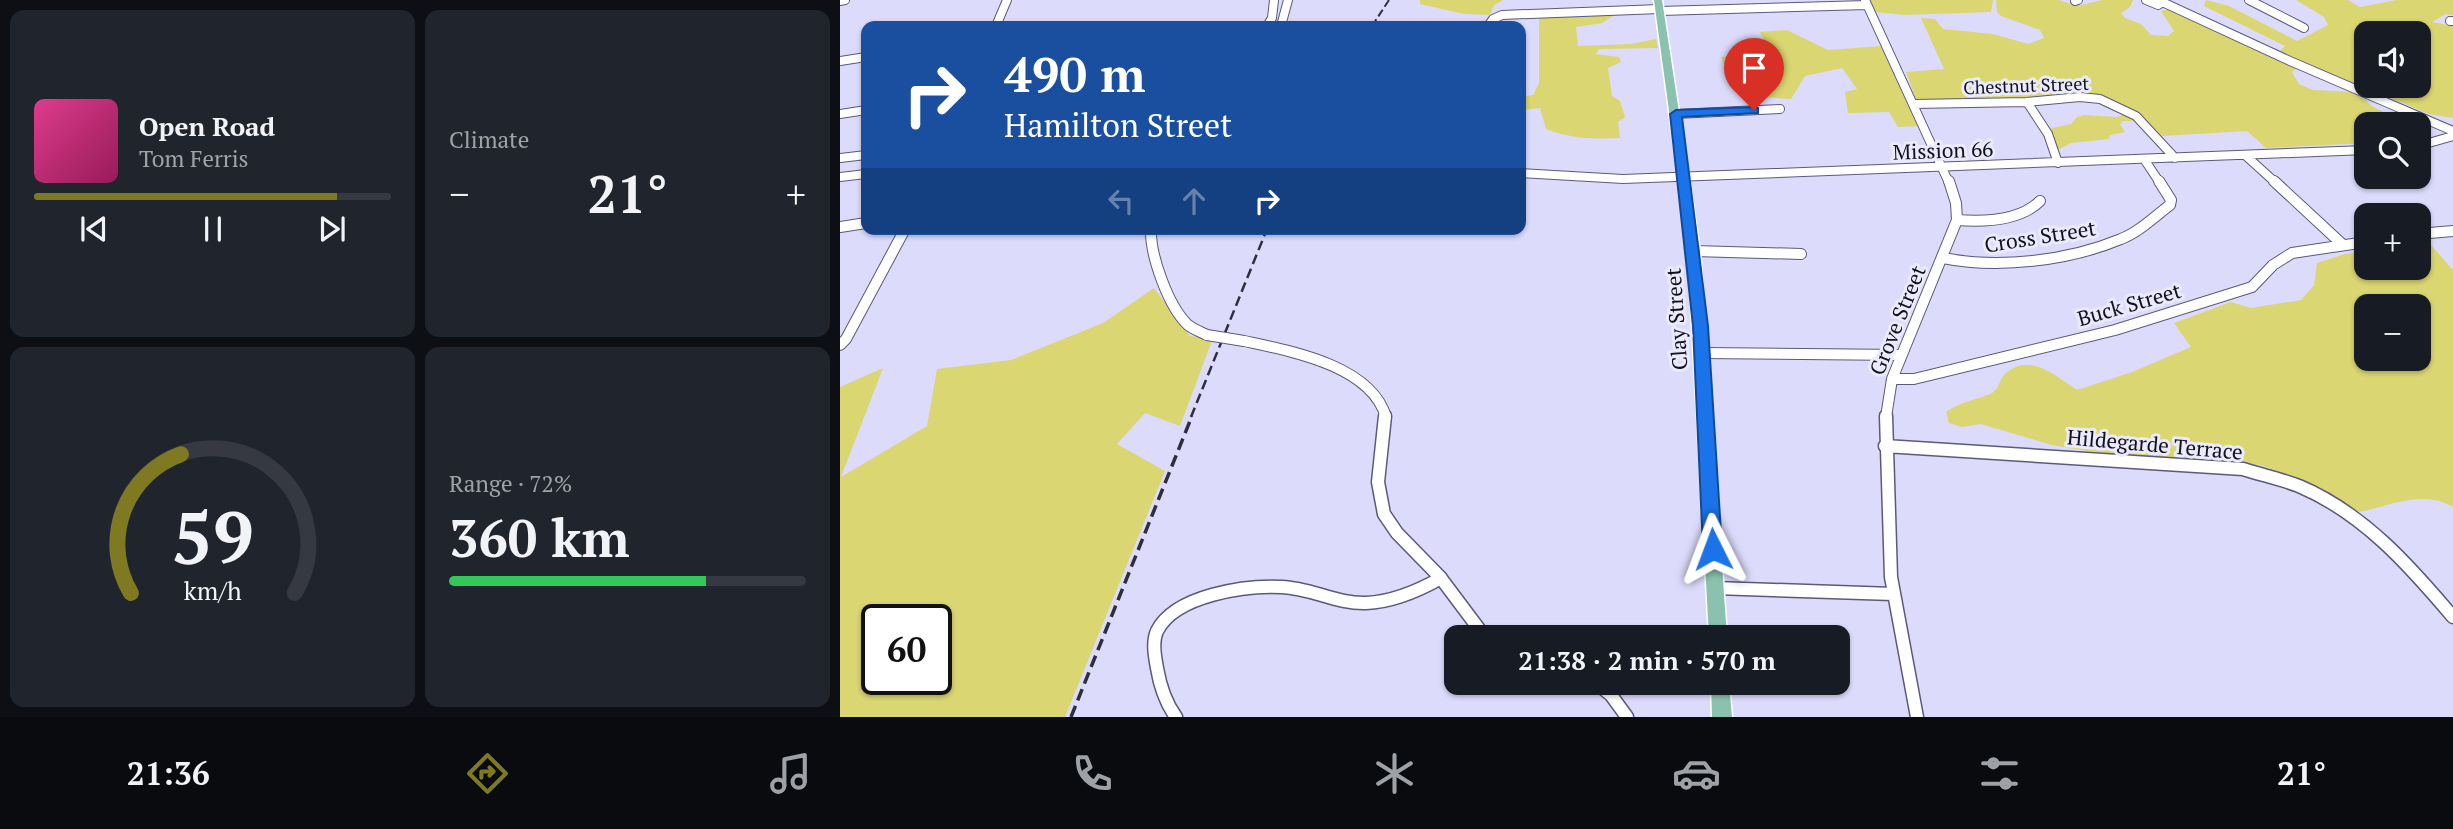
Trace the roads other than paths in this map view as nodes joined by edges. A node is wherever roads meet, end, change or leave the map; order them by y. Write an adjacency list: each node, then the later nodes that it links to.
1 (1007, 0): 9 (street)
2 (1274, 0): 10 (street)
3 (1287, 0): 11 (street)
4 (2146, 0): 6 (street)
5 (2249, 0): 13 (street)
6 (2160, 1): 22 (street)
7 (1866, 3): 8 (street); 17 (street)
8 (1659, 7): 12 (street); 21 (main road, Clay Street)
9 (998, 21)
10 (1269, 21)
11 (1283, 21)
12 (1492, 21)
13 (2304, 28)
14 (861, 58): 15 (street)
15 (840, 61)
16 (2027, 102): 17 (street, Chestnut Street); 29 (street, Chestnut Street); 31 (street)
17 (1913, 104): 32 (street)
18 (1780, 109): 21 (street)
19 (861, 111): 20 (street)
20 (840, 114)
21 (1676, 114): 36 (main road, Clay Street)
22 (2453, 131)
23 (2453, 136): 24 (street)
24 (2431, 142)
25 (2354, 150): 26 (street, Mission 66)
26 (2245, 155): 29 (street, Mission 66); 46 (street)
27 (861, 156): 28 (street)
28 (840, 158)
29 (2175, 158): 30 (street, Mission 66)
30 (2144, 159): 31 (street, Mission 66); 49 (street, Cross Street)
31 (2058, 163): 32 (street, Mission 66)
32 (1941, 167): 36 (street, Mission 66); 38 (street)
33 (1526, 173): 36 (street, Mission 66)
34 (861, 175): 35 (street)
35 (840, 177)
36 (1683, 177): 47 (main road, Clay Street)
37 (2040, 201): 38 (street)
38 (1957, 220): 49 (street, Grove Street)
39 (861, 224): 40 (street)
40 (840, 227)
41 (2453, 230): 42 (street)
42 (2431, 233)
43 (902, 235): 50 (street)
44 (1151, 235): 55 (street, bridge)
45 (2354, 244): 46 (street, Buck Street)
46 (2343, 245): 53 (street, Buck Street)
47 (1694, 251): 48 (street); 51 (main road, Clay Street)
48 (1801, 254)
49 (1943, 258): 52 (street, Grove Street)
50 (840, 345)
51 (1702, 353): 52 (street); 56 (main road, Clay Street)
52 (1902, 355): 53 (street, Grove Street)
53 (1892, 379): 54 (street, Grove Street)
54 (1885, 446): 57 (street, Grove Street); 58 (street, Hildegarde Terrace)
55 (1441, 578): 59 (street); 63 (street)
56 (1715, 588): 57 (street); 60 (main road, Clay Street)
57 (1893, 594): 66 (street, Grove Street)
58 (2453, 617)
59 (1474, 625)
60 (1717, 625)
61 (1611, 695): 64 (street)
62 (1721, 695): 65 (main road)
63 (1176, 717)
64 (1627, 717)
65 (1722, 717)
66 (1917, 717)

